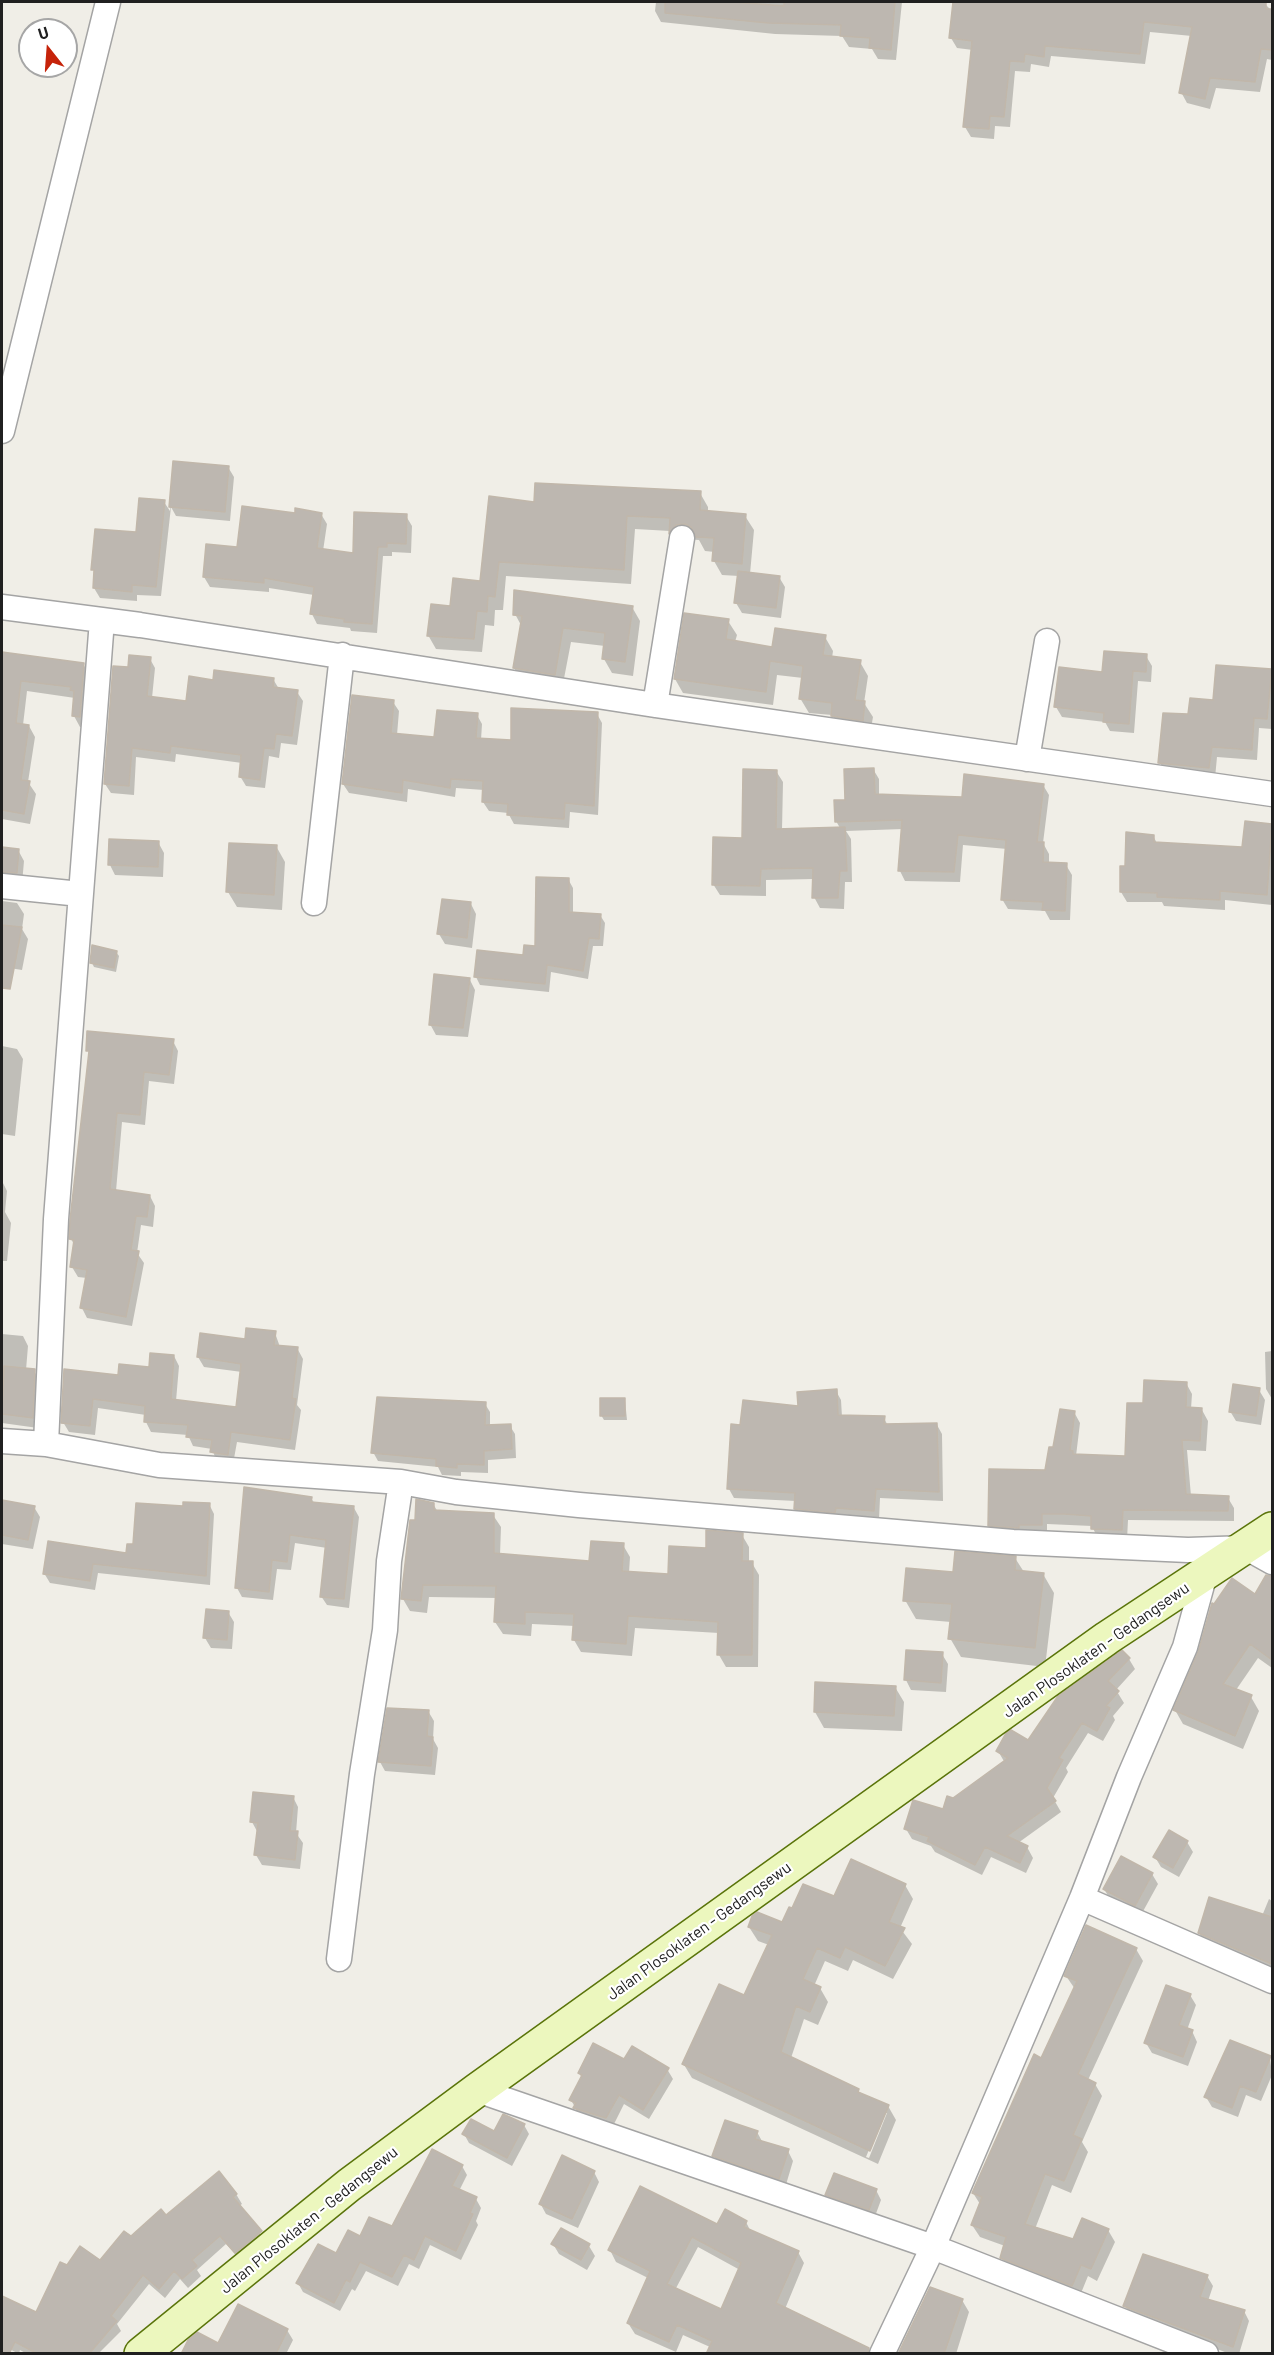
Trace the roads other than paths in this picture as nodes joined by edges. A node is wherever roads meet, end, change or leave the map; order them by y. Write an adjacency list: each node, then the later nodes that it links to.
1 (108, 2): 2 (street)
2 (2, 431)
3 (681, 538): 8 (street)
4 (2, 607): 5 (street)
5 (102, 620): 7 (street); 12 (street)
6 (1047, 641): 9 (street)
7 (342, 655): 8 (street); 13 (street)
8 (655, 705): 9 (street)
9 (1027, 759): 10 (street)
10 (1272, 794)
11 (2, 886): 12 (street)
12 (80, 894): 15 (street)
13 (314, 903)
14 (2, 1441): 15 (street)
15 (46, 1444): 16 (street)
16 (401, 1482): 17 (street); 20 (street)
17 (1264, 1546): 18 (main road, Jalan Plosoklaten - Gedangsewu)
18 (1205, 1574): 19 (street); 22 (main road, Jalan Plosoklaten - Gedangsewu)
19 (1082, 1898): 21 (street); 23 (street)
20 (339, 1959)
21 (1272, 1981)
22 (477, 2090): 23 (street); 24 (main road, Jalan Plosoklaten - Gedangsewu)
23 (933, 2247): 25 (street); 26 (street)
24 (141, 2354)
25 (882, 2354)
26 (1206, 2354)

